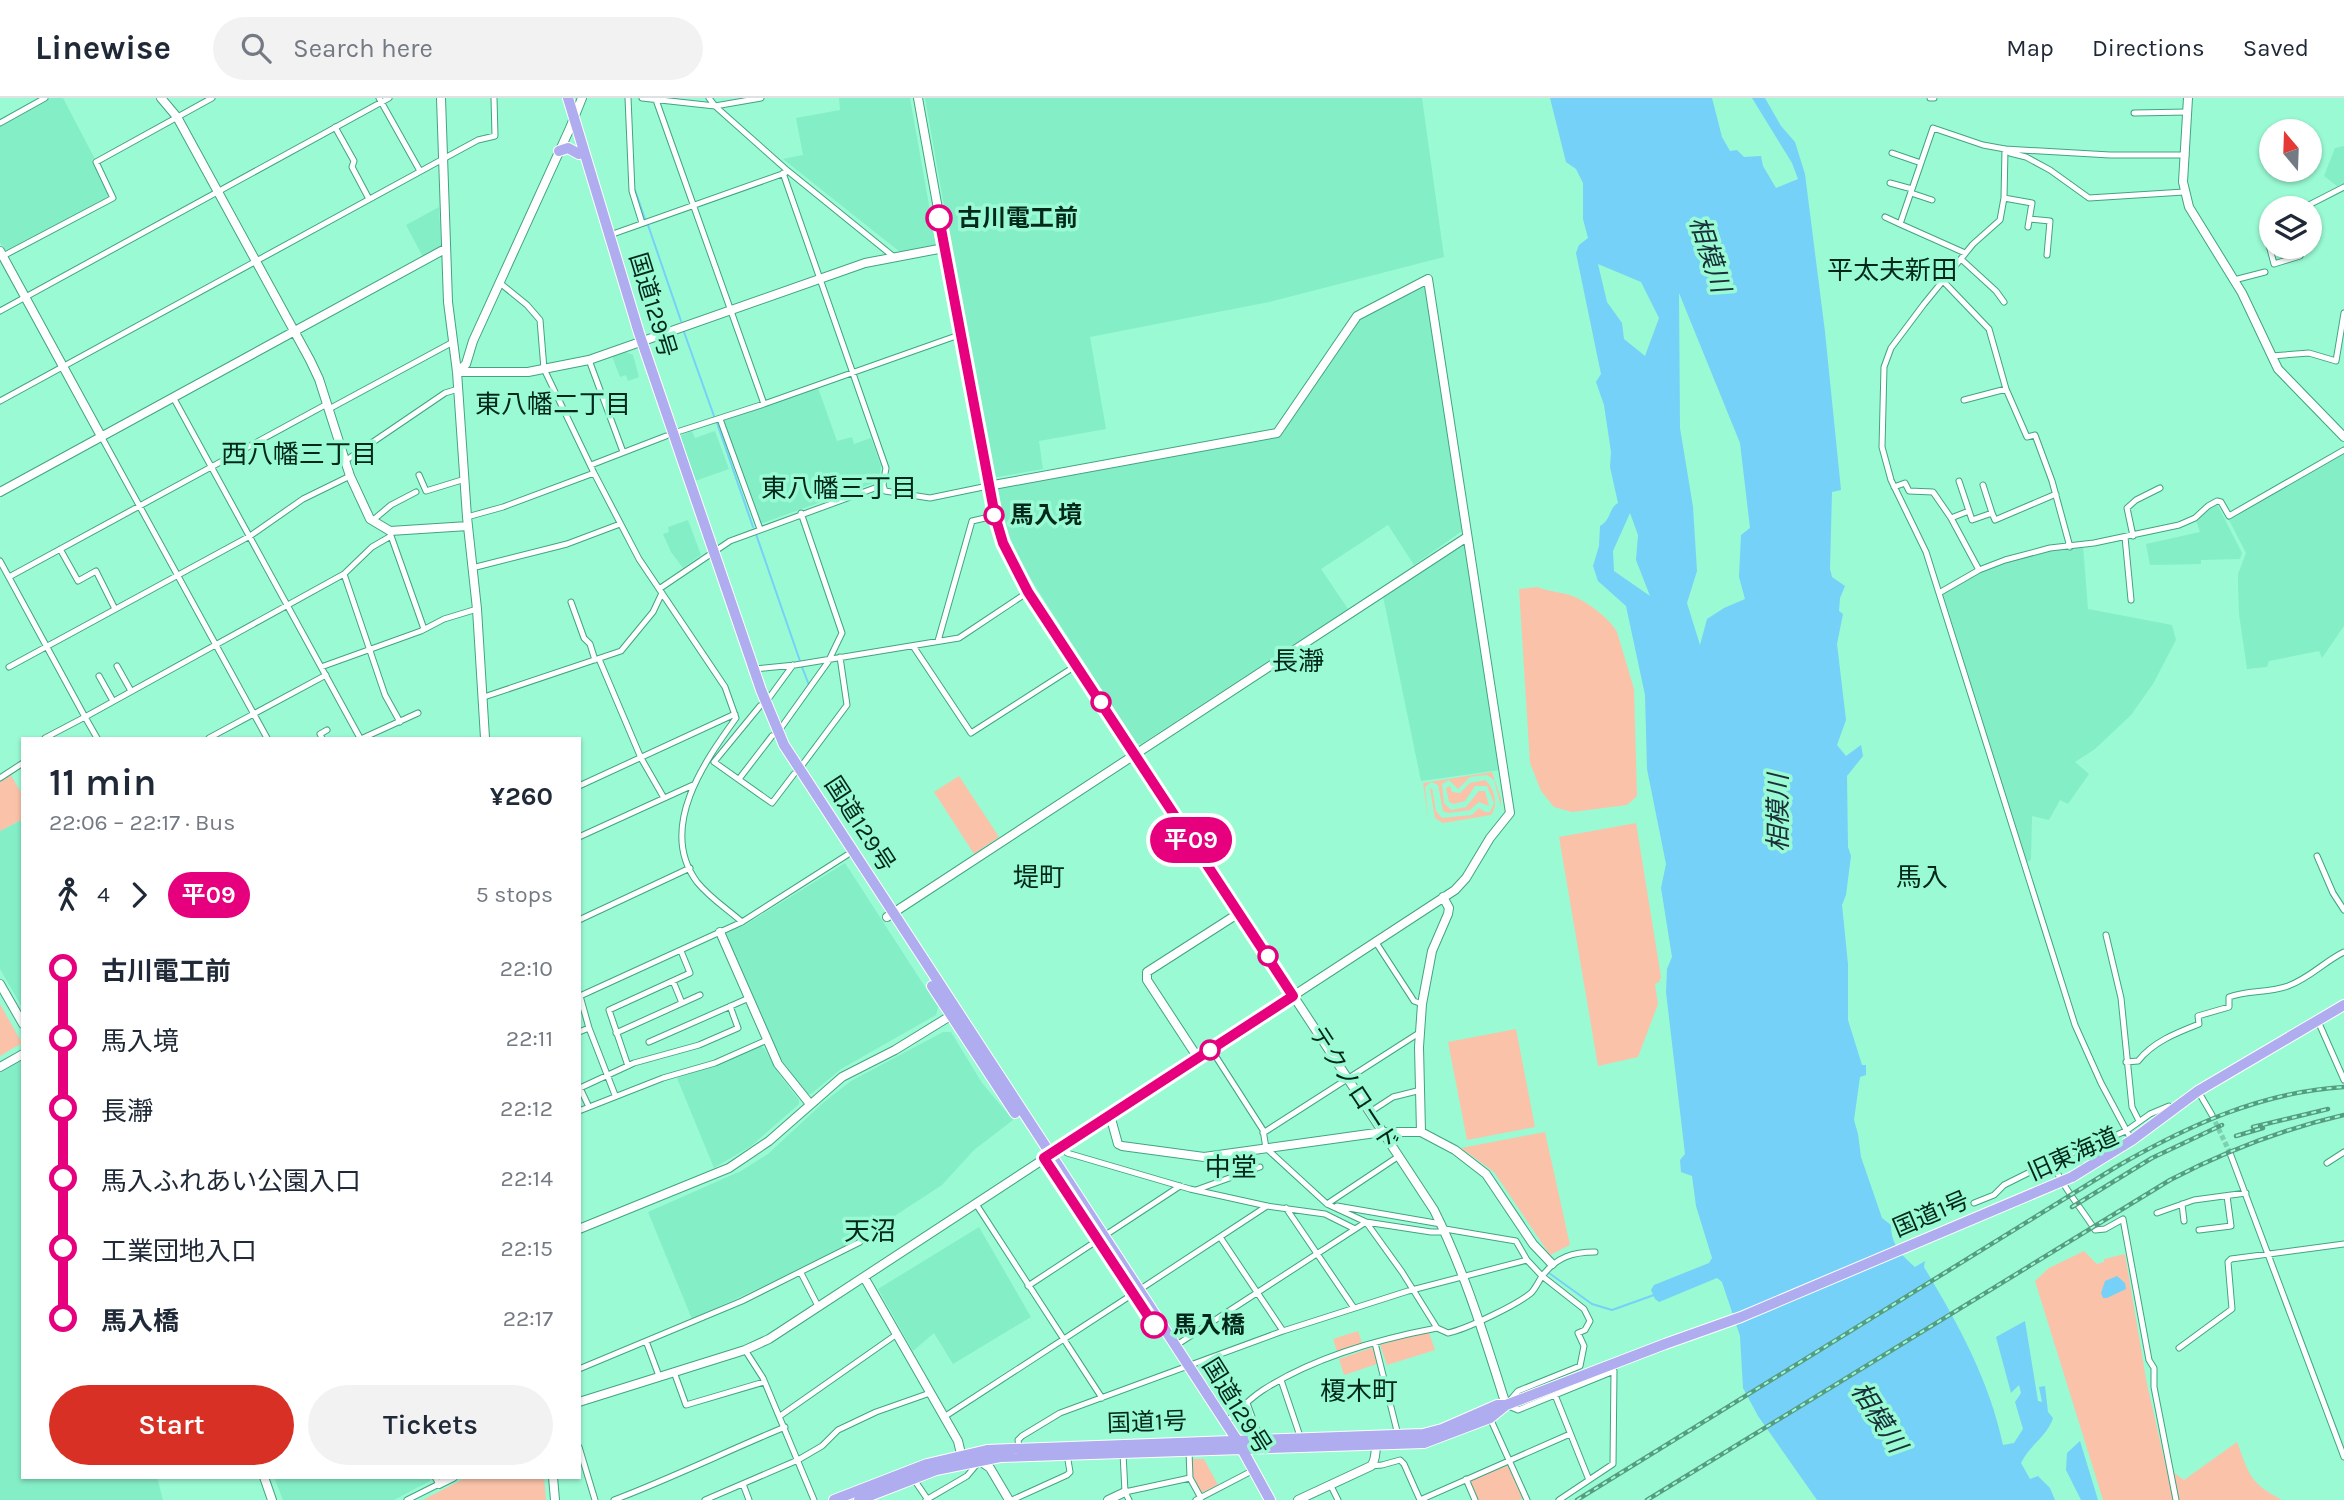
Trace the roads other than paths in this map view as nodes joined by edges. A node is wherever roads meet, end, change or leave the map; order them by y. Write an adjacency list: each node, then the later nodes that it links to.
1 (45, 98): 23 (street)
2 (162, 98): 22 (street)
3 (212, 98): 22 (street)
4 (389, 98): 17 (street)
5 (441, 98): 31 (street)
6 (494, 98): 31 (street)
7 (562, 98): 24 (highway, 国道129号)
8 (568, 98): 24 (highway, 国道129号)
9 (582, 98): 24 (street)
10 (628, 98): 47 (street)
11 (645, 98): 18 (street)
12 (709, 98): 19 (street)
13 (761, 98): 16 (street)
14 (918, 98): 51 (street, テクノロード)
15 (2188, 98): 20 (street)
16 (749, 99): 19 (street)
17 (380, 100): 25 (street); 33 (street)
18 (656, 100): 19 (street); 44 (street)
19 (715, 107): 34 (street)
20 (2188, 112): 21 (street); 30 (street)
21 (2134, 113)
22 (177, 117): 37 (street); 54 (street)
23 (0, 123)
24 (572, 123): 27 (street); 29 (highway, 国道129号); 50 (highway, 国道129号)
25 (335, 127): 37 (street); 42 (street)
26 (2005, 149): 30 (street); 32 (street); 39 (street); 40 (street)
27 (559, 151): 29 (highway); 65 (street)
28 (1892, 153): 32 (street)
29 (579, 154): 73 (highway, 国道129号)
30 (2186, 155): 39 (street)
31 (443, 159): 33 (street); 52 (street)
32 (1921, 163): 38 (street)
33 (420, 171): 42 (street)
34 (785, 172): 44 (street); 56 (street); 62 (street)
35 (1890, 183): 38 (street)
36 (2344, 187): 41 (street)
37 (219, 191): 59 (street); 66 (street)
38 (1911, 191): 43 (street); 48 (street)
39 (2184, 192): 64 (street)
40 (2004, 198): 46 (street); 53 (street)
41 (2322, 198)
42 (369, 199): 59 (street)
43 (1932, 200)
44 (693, 207): 47 (street); 68 (street)
45 (1885, 216): 48 (street)
46 (2030, 219): 49 (street); 55 (street)
47 (642, 223): 50 (street)
48 (1900, 224): 53 (street)
49 (2028, 227)
50 (609, 235): 73 (highway, 国道129号)
51 (944, 248): 56 (street); 72 (street, テクノロード)
52 (445, 249): 71 (street); 74 (street)
53 (1965, 253): 60 (street)
54 (1, 254): 66 (street)
55 (2047, 255)
56 (894, 257): 62 (street)
57 (2273, 259): 58 (street)
58 (2290, 259)
59 (257, 260): 71 (street); 77 (street)
60 (1961, 260): 63 (street); 67 (street)
61 (2265, 272): 64 (street)
62 (819, 278): 68 (street); 80 (street)
63 (1943, 281): 81 (street); 105 (street)
64 (2234, 281): 75 (street)
65 (500, 283): 78 (street); 79 (street)
66 (25, 297): 69 (street); 77 (street)
67 (2004, 302)
68 (729, 310): 73 (street); 86 (street)
69 (0, 311)
70 (2344, 313): 75 (street)
71 (296, 331): 83 (street); 87 (street)
72 (959, 335): 80 (street); 104 (street, テクノロード)
73 (638, 341): 76 (street); 89 (highway, 国道129号)
74 (453, 342): 79 (street); 87 (street)
75 (2271, 356): 91 (street)
76 (589, 359): 78 (street); 93 (street)
77 (63, 366): 85 (street); 90 (street)
78 (544, 369): 79 (street); 95 (street)
79 (457, 372): 82 (street)
80 (853, 373): 86 (street); 102 (street)
81 (2006, 389): 84 (street); 109 (street)
82 (458, 390): 94 (street); 100 (street)
83 (173, 397): 90 (street); 96 (street)
84 (1964, 400)
85 (0, 401)
86 (764, 404): 88 (street)
87 (328, 406): 94 (street); 96 (street)
88 (720, 418): 89 (street); 119 (street)
89 (669, 435): 93 (street); 127 (highway, 国道129号)
90 (101, 436): 107 (street); 110 (street)
91 (2344, 437)
92 (2344, 450): 122 (street)
93 (623, 452): 95 (street)
94 (345, 461): 99 (street)
95 (591, 465): 97 (street)
96 (212, 467): 110 (street); 121 (street)
97 (594, 473): 117 (street); 118 (street)
98 (419, 475): 100 (street)
99 (350, 476): 116 (street); 121 (street)
100 (465, 479): 117 (street)
101 (1959, 481): 111 (street)
102 (883, 485): 104 (street); 112 (street)
103 (1983, 485): 113 (street)
104 (988, 486): 114 (street, テクノロード); 123 (street)
105 (1894, 486): 115 (street); 136 (street)
106 (2160, 488): 122 (street)
107 (0, 492)
108 (416, 492): 116 (street)
109 (2056, 494): 113 (street); 125 (street)
110 (139, 506): 126 (street); 132 (street)
111 (1969, 511): 113 (street); 115 (street)
112 (801, 513): 119 (street); 150 (street)
113 (1992, 513)
114 (995, 516): 135 (street, テクノロード); 143 (street)
115 (1951, 518): 130 (street)
116 (372, 521): 120 (street)
117 (468, 522): 120 (street); 129 (street)
118 (620, 524): 129 (street); 134 (street)
119 (760, 529): 127 (street)
120 (391, 533): 131 (street); 142 (street)
121 (250, 536): 132 (street); 139 (street)
122 (2133, 536): 124 (street)
123 (1467, 537): 180 (street); 193 (street)
124 (2124, 537): 125 (street); 137 (street)
125 (2070, 547): 130 (street)
126 (60, 549): 133 (street); 140 (street)
127 (710, 553): 134 (street); 156 (highway, 国道129号); 162 (highway, 国道129号)
128 (0, 561): 133 (street)
129 (472, 568): 141 (street)
130 (1979, 570): 136 (street)
131 (344, 573): 139 (street); 147 (street)
132 (177, 576): 140 (street); 144 (street)
133 (9, 577): 145 (street)
134 (660, 591): 149 (street); 164 (street)
135 (1028, 592): 143 (street); 152 (street, テクノロード)
136 (1939, 593): 249 (street)
137 (2131, 600)
138 (571, 602): 149 (street)
139 (288, 606): 144 (street); 155 (street)
140 (115, 609): 145 (street)
141 (477, 609): 142 (street); 160 (street)
142 (424, 629): 147 (street)
143 (938, 641): 146 (street)
144 (216, 645): 159 (street); 165 (street)
145 (46, 646): 154 (street); 166 (street)
146 (913, 646): 148 (street); 152 (street)
147 (370, 650): 155 (street); 167 (street)
148 (841, 657): 150 (street); 183 (street)
149 (597, 659): 160 (street); 181 (street)
150 (830, 659): 151 (street); 170 (street)
151 (793, 665): 156 (street); 162 (street)
152 (1077, 665): 180 (street, テクノロード)
153 (117, 666): 159 (street)
154 (9, 667)
155 (321, 667): 157 (street)
156 (755, 669): 162 (highway, 国道129号)
157 (326, 675): 165 (street); 176 (street)
158 (99, 676): 161 (street)
159 (131, 691): 161 (street)
160 (484, 697): 179 (street)
161 (113, 701): 166 (street)
162 (763, 705): 170 (highway, 国道129号); 185 (street)
163 (418, 713): 167 (street)
164 (735, 714): 181 (street); 187 (street)
165 (254, 715): 173 (street); 174 (street)
166 (85, 717): 171 (street); 172 (street)
167 (400, 722): 168 (street)
168 (384, 729): 177 (street); 178 (street)
169 (327, 730): 175 (street)
170 (775, 734): 183 (highway, 国道129号); 185 (street)
171 (47, 737)
172 (96, 737)
173 (211, 737)
174 (266, 737)
175 (322, 737)
176 (361, 737)
177 (364, 737)
178 (386, 737)
179 (485, 737)
180 (1135, 754): 195 (street, テクノロード); 196 (street)
181 (641, 758): 186 (street); 188 (street)
182 (21, 764): 184 (street)
183 (797, 772): 185 (street); 190 (highway, 国道129号); 196 (highway, 国道129号)
184 (0, 778)
185 (739, 779)
186 (581, 785)
187 (693, 785): 188 (street); 192 (street)
188 (664, 798): 189 (street)
189 (581, 836)
190 (848, 856): 196 (highway, 国道129号); 198 (street)
191 (2317, 856): 194 (street)
192 (690, 868): 197 (street); 198 (street)
193 (1443, 897): 201 (street); 212 (street)
194 (2344, 910)
195 (1239, 913): 208 (street, テクノロード); 226 (street)
196 (890, 915): 215 (highway, 国道129号)
197 (581, 919)
198 (742, 922): 199 (street)
199 (720, 932): 202 (street); 209 (street)
200 (2106, 934): 227 (street)
201 (1376, 942): 208 (street); 212 (street)
202 (681, 951): 204 (street); 207 (street)
203 (2344, 952): 227 (street)
204 (673, 981): 211 (street); 220 (street)
205 (0, 984): 216 (street)
206 (701, 995): 211 (street)
207 (581, 996)
208 (1293, 996): 223 (street); 231 (street, テクノロード)
209 (749, 998): 214 (street); 222 (street)
210 (581, 1000): 218 (street)
211 (682, 1003): 220 (street)
212 (1422, 1004): 221 (street)
213 (2344, 1005): 217 (highway, 国道1号)
214 (730, 1006): 225 (street); 225 (street)
215 (955, 1014): 238 (street); 254 (highway, 国道129号)
216 (21, 1021)
217 (2318, 1021): 232 (street); 236 (highway, 国道1号)
218 (589, 1028): 219 (street); 230 (street)
219 (581, 1031)
220 (616, 1033): 228 (street)
221 (1419, 1033): 231 (street); 235 (street)
222 (767, 1040): 237 (street); 238 (street)
223 (1211, 1049): 226 (street); 248 (street)
224 (21, 1055): 229 (street)
225 (661, 1055): 228 (street)
226 (1198, 1058): 243 (street)
227 (2126, 1062): 245 (street)
228 (628, 1066): 230 (street)
229 (0, 1067)
230 (607, 1075): 233 (street); 237 (street)
231 (1348, 1078): 242 (street, テクノロード); 248 (street)
232 (2344, 1080)
233 (581, 1088)
234 (581, 1090): 239 (street)
235 (1421, 1090): 242 (street); 247 (street)
236 (2198, 1091): 241 (highway, 国道1号); 244 (street)
237 (615, 1095): 239 (street)
238 (810, 1104): 273 (street)
239 (589, 1107): 240 (street)
240 (581, 1110)
241 (2171, 1110): 245 (street, 旧東海道); 249 (highway, 国道1号)
242 (1370, 1112): 246 (street, テクノロード)
243 (1110, 1115): 250 (street); 251 (street)
244 (2212, 1115)
245 (2139, 1121): 249 (street, 旧東海道)
246 (1383, 1132): 247 (street); 251 (street); 255 (street, テクノロード)
247 (1421, 1132): 284 (street)
248 (1264, 1133): 251 (street)
249 (2129, 1136): 256 (street, 旧東海道); 316 (highway, 国道1号, bridge)
250 (1062, 1146): 254 (street); 259 (street)
251 (1266, 1148): 265 (street)
252 (2344, 1152): 257 (street)
253 (2230, 1153): 261 (street)
254 (1047, 1156): 264 (street); 277 (highway, 国道129号)
255 (1399, 1156): 265 (street); 272 (street, テクノロード)
256 (2052, 1161): 263 (street, 旧東海道); 372 (street)
257 (2327, 1163)
258 (1260, 1167): 260 (street)
259 (1180, 1186): 260 (street); 277 (street)
260 (1196, 1190): 267 (street)
261 (2246, 1193): 262 (street); 281 (street)
262 (2227, 1196): 266 (street); 275 (street)
263 (1975, 1203)
264 (976, 1204): 288 (street); 289 (street)
265 (1327, 1204): 271 (street); 272 (street)
266 (2182, 1204): 269 (street); 270 (street)
267 (1268, 1206): 268 (street); 276 (street)
268 (1286, 1208): 274 (street); 282 (street)
269 (2157, 1213)
270 (2184, 1220)
271 (1366, 1222): 272 (street); 274 (street); 290 (street)
272 (1444, 1228): 283 (street); 286 (street, テクノロード)
273 (581, 1229)
274 (1355, 1229): 282 (street)
275 (2199, 1230)
276 (1220, 1237): 291 (street); 292 (street)
277 (1101, 1238): 289 (street); 291 (highway, 国道129号)
278 (860, 1242): 285 (street)
279 (2344, 1244): 281 (street)
280 (1595, 1252): 284 (street)
281 (2267, 1254): 303 (street); 335 (street)
282 (1318, 1255): 292 (street); 294 (street)
283 (1527, 1260): 286 (street); 287 (street)
284 (1552, 1264): 287 (street)
285 (801, 1273): 293 (street); 300 (street)
286 (1464, 1276): 290 (street); 295 (street, テクノロード)
287 (1542, 1276): 295 (street); 316 (street)
288 (864, 1277): 293 (street); 298 (street)
289 (1028, 1286): 299 (street)
290 (1412, 1291): 294 (street); 296 (street)
291 (1136, 1292): 299 (street); 302 (highway, 国道129号); 306 (highway, 国道129号)
292 (1257, 1293): 297 (street); 302 (street)
293 (818, 1306): 304 (street)
294 (1354, 1308): 297 (street)
295 (1479, 1322): 296 (street); 316 (street, テクノロード)
296 (1437, 1328): 301 (street)
297 (1283, 1331): 306 (street)
298 (897, 1334): 311 (street); 317 (street)
299 (1063, 1339): 313 (street); 318 (street)
300 (646, 1341): 305 (street); 308 (street)
301 (1375, 1343): 309 (street); 323 (street)
302 (1175, 1347): 306 (highway, 国道129号)
303 (2179, 1348)
304 (745, 1350): 307 (street); 310 (street)
305 (581, 1367)
306 (1185, 1367): 313 (street); 320 (highway, 国道129号); 327 (highway, 国道129号)
307 (674, 1371): 308 (street); 310 (street)
308 (659, 1376): 314 (street)
309 (1281, 1380): 315 (street); 324 (street)
310 (764, 1382): 317 (street)
311 (930, 1394): 318 (street); 336 (street)
312 (1555, 1395): 316 (street); 322 (street); 345 (street)
313 (1102, 1398): 328 (street)
314 (581, 1401)
315 (1247, 1403): 320 (street); 325 (street)
316 (1506, 1405): 319 (highway, 国道1号); 323 (highway, 国道1号)
317 (780, 1416): 321 (street)
318 (944, 1417): 332 (street)
319 (1490, 1418): 326 (highway, 国道1号); 337 (street)
320 (1226, 1423): 327 (highway, 国道129号)
321 (785, 1427): 336 (street); 356 (street)
322 (1570, 1434): 337 (street); 345 (street)
323 (1398, 1435): 326 (highway, 国道1号)
324 (1301, 1439): 325 (highway, 国道1号); 326 (highway, 国道1号)
325 (1260, 1440): 327 (highway, 国道1号)
326 (1380, 1440): 327 (highway, 国道1号); 338 (street)
327 (1236, 1445): 328 (highway, 国道1号); 329 (highway, 国道1号); 339 (highway, 国道129号); 366 (highway, 国道129号)
328 (1019, 1447): 334 (highway, 国道1号)
329 (1189, 1451): 330 (highway, 国道1号); 341 (street)
330 (1123, 1453): 333 (highway, 国道1号); 349 (street)
331 (581, 1454): 355 (street)
332 (963, 1454): 334 (highway, 国道1号); 340 (highway, 国道1号); 360 (highway, 国道1号)
333 (1068, 1454): 334 (highway, 国道1号); 363 (street)
334 (984, 1457): 362 (street); 363 (street)
335 (2344, 1457)
336 (798, 1460): 347 (street); 359 (street)
337 (1509, 1461): 344 (street); 351 (street)
338 (1371, 1466): 348 (street); 369 (street)
339 (1248, 1473): 350 (street); 365 (highway, 国道129号)
340 (913, 1478): 361 (highway, 国道1号); 362 (street)
341 (1190, 1478): 349 (street); 350 (street)
342 (265, 1479): 352 (street)
343 (553, 1479): 354 (street)
344 (1466, 1479): 369 (street); 370 (street)
345 (1588, 1480): 371 (street)
346 (437, 1481): 353 (street)
347 (743, 1483): 357 (street); 358 (street)
348 (1330, 1484): 367 (street); 368 (street)
349 (1127, 1496): 364 (street)
350 (1199, 1499)
351 (1526, 1499)
352 (272, 1500)
353 (408, 1500)
354 (555, 1500)
355 (595, 1500)
356 (614, 1500)
357 (705, 1500)
358 (749, 1500)
359 (814, 1500)
360 (834, 1500)
361 (859, 1500)
362 (927, 1500)
363 (1010, 1500)
364 (1108, 1500)
365 (1262, 1500)
366 (1270, 1500)
367 (1298, 1500)
368 (1338, 1500)
369 (1420, 1500)
370 (1475, 1500)
371 (1559, 1500)
372 (2176, 1500)

